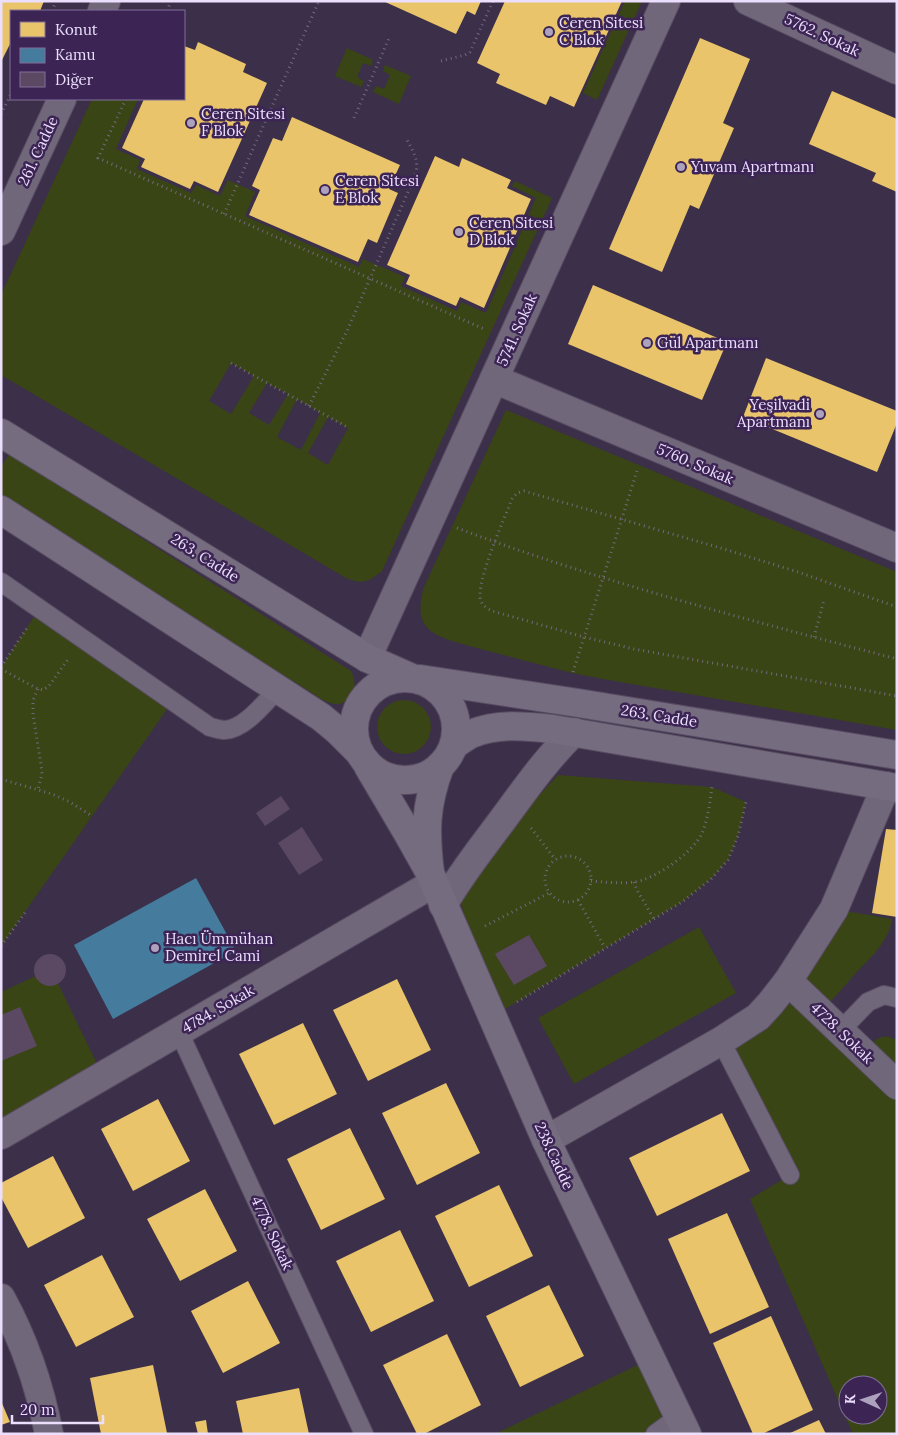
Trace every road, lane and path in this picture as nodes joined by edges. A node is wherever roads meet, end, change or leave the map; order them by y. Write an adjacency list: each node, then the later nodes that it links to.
1 (319, 1): 14 (path)
2 (493, 1): 6 (path)
3 (666, 1): 19 (street, 5741. Sokak)
4 (748, 1): 7 (street, 5762. Sokak)
5 (390, 36): 12 (path)
6 (441, 60)
7 (897, 70)
8 (10, 96): 11 (path)
9 (62, 100): 15 (street, 261. Cadde)
10 (126, 100): 14 (path)
11 (1, 114)
12 (354, 118)
13 (406, 138): 16 (path)
14 (224, 214): 16 (path)
15 (1, 230)
16 (370, 279): 17 (path); 20 (path)
17 (488, 320)
18 (231, 362): 20 (path)
19 (494, 379): 28 (street, 5760. Sokak); 37 (street, 5741. Sokak)
20 (309, 406): 21 (path)
21 (349, 428)
22 (1, 432): 37 (main road, 263. Cadde)
23 (638, 465): 25 (path)
24 (1, 510): 43 (main road)
25 (622, 519): 27 (path); 29 (path); 32 (path)
26 (452, 526): 27 (path)
27 (495, 542): 29 (path); 34 (path)
28 (897, 548)
29 (603, 578): 34 (path); 35 (path)
30 (1, 582): 33 (lane)
31 (824, 600): 35 (path)
32 (897, 607)
33 (39, 608): 36 (lane); 39 (path)
34 (584, 637): 40 (path); 44 (path)
35 (814, 637): 38 (path)
36 (82, 638): 42 (path); 43 (lane)
37 (367, 658): 41 (main road, 263. Cadde)
38 (897, 659)
39 (1, 668): 42 (path)
40 (572, 673)
41 (416, 679): 46 (main road); 47 (main road, 263. Cadde); 48 (main road)
42 (38, 689): 52 (path)
43 (278, 689): 48 (main road)
44 (897, 696)
45 (574, 732): 46 (main road); 50 (main road); 59 (street)
46 (447, 755): 48 (main road); 59 (main road)
47 (897, 755)
48 (363, 759): 59 (main road)
49 (1, 779): 52 (path)
50 (892, 787): 67 (street)
51 (712, 788): 58 (path)
52 (38, 790): 54 (path)
53 (746, 802): 63 (path)
54 (92, 816)
55 (530, 826): 56 (path)
56 (554, 860): 57 (path); 60 (path)
57 (591, 881): 58 (path); 61 (path)
58 (634, 882): 63 (path)
59 (436, 887): 69 (main road, 238.Cadde); 71 (street, 4784. Sokak)
60 (549, 893): 61 (path); 64 (path)
61 (578, 900): 66 (path)
62 (27, 910): 65 (path)
63 (654, 919): 66 (path)
64 (484, 927)
65 (1, 946)
66 (606, 948): 69 (path)
67 (788, 981): 70 (street, 4728. Sokak); 72 (street)
68 (897, 998): 70 (lane)
69 (492, 1016): 75 (main road, 238.Cadde)
70 (840, 1031): 73 (street, 4728. Sokak)
71 (180, 1032): 74 (street, 4784. Sokak); 80 (lane, 4778. Sokak)
72 (721, 1041): 75 (street); 76 (lane)
73 (897, 1085)
74 (1, 1135)
75 (546, 1140): 78 (main road, 238.Cadde)
76 (790, 1175)
77 (1, 1298): 79 (street)
78 (682, 1425): 81 (lane)
79 (49, 1434)
80 (364, 1434)
81 (655, 1434)

